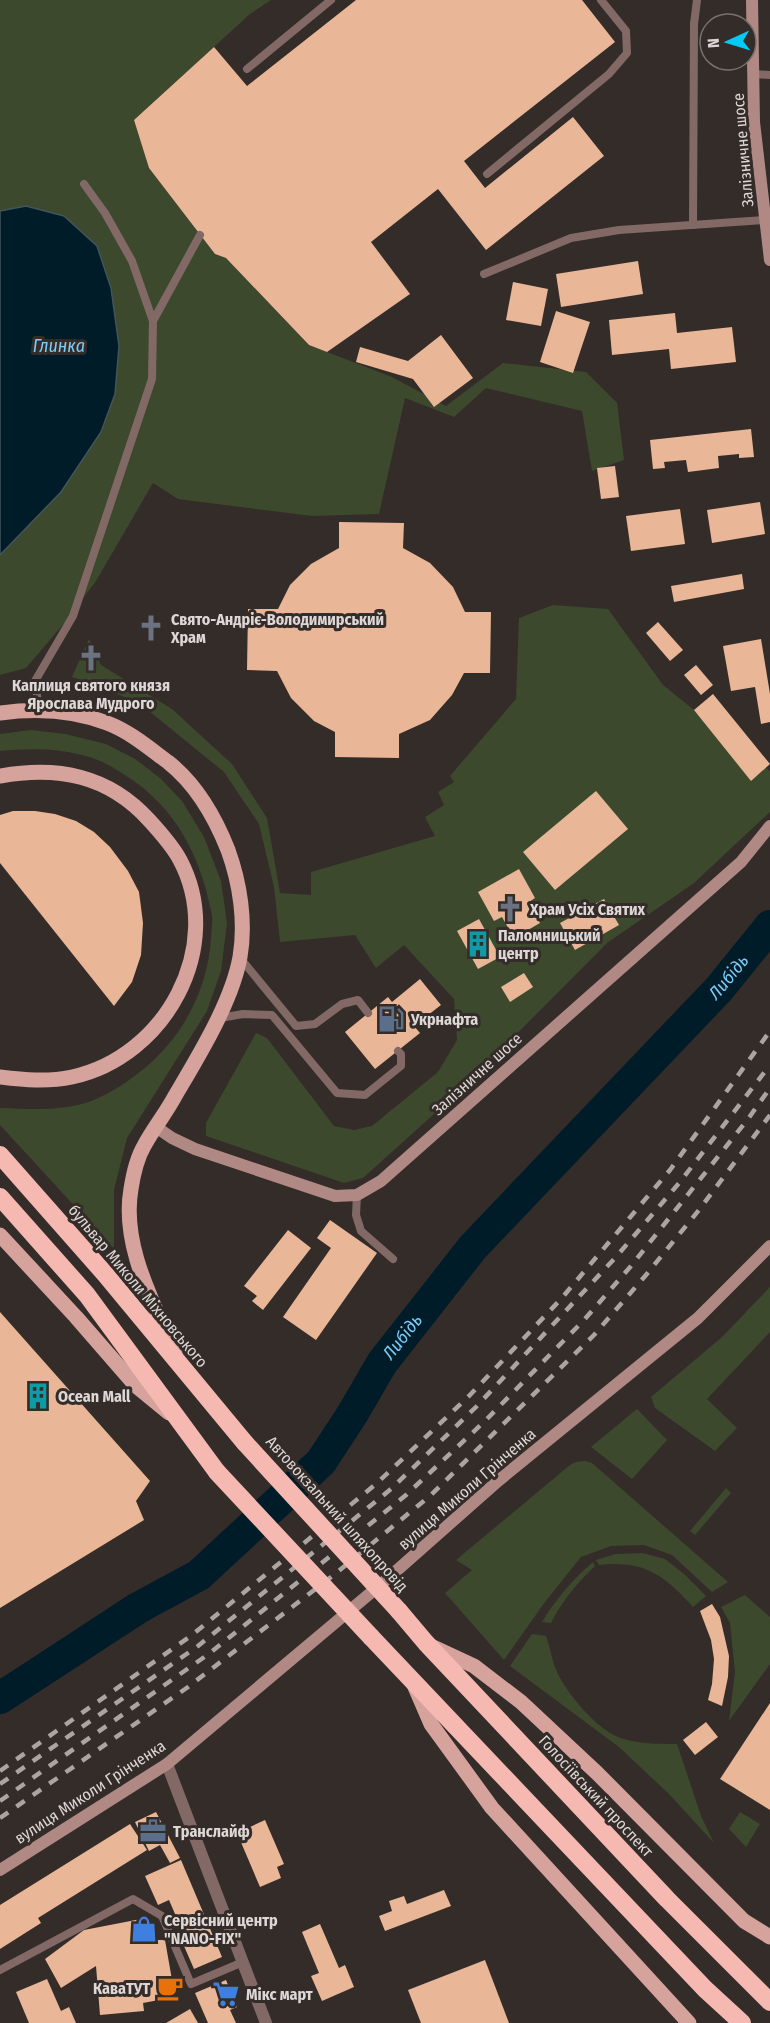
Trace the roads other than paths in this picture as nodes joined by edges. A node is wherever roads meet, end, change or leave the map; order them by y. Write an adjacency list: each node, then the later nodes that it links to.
1 (331, 0): 5 (lane)
2 (601, 0): 8 (lane)
3 (697, 0): 11 (lane)
4 (752, 0): 6 (street, Залізничне шосе)
5 (247, 69)
6 (753, 74): 7 (lane); 10 (street, Залізничне шосе)
7 (770, 75)
8 (487, 174)
9 (84, 184): 15 (lane)
10 (765, 219): 11 (lane); 13 (street, Залізничне шосе)
11 (693, 225): 14 (lane)
12 (200, 235): 15 (lane)
13 (770, 260)
14 (484, 274)
15 (153, 321): 16 (lane)
16 (39, 710): 17 (main road); 20 (main road)
17 (0, 712)
18 (0, 776): 24 (main road)
19 (770, 826): 27 (street, Залізничне шосе)
20 (240, 957): 21 (lane); 22 (main road)
21 (368, 1013)
22 (217, 1018): 23 (lane); 25 (main road)
23 (398, 1051)
24 (0, 1077)
25 (156, 1127): 27 (street); 32 (main road)
26 (0, 1155): 32 (highway, бульвар Миколи Міхновського)
27 (357, 1195): 31 (lane)
28 (0, 1197): 33 (highway)
29 (0, 1235): 33 (main road)
30 (770, 1246): 38 (street, вулиця Миколи Грінченка)
31 (393, 1259)
32 (181, 1366): 34 (highway, бульвар Миколи Міхновського)
33 (180, 1422): 37 (highway, bridge)
34 (245, 1443): 35 (highway, Автовокзальний шляхопровід, bridge)
35 (399, 1611): 36 (highway, Голосіївський проспект)
36 (426, 1643): 40 (main road); 43 (highway, Голосіївський проспект)
37 (413, 1681): 45 (main road); 46 (highway)
38 (167, 1764): 39 (street, вулиця Миколи Грінченка); 41 (street)
39 (0, 1870)
40 (770, 1937)
41 (243, 1962): 42 (lane); 44 (street)
42 (0, 1970)
43 (770, 2002)
44 (266, 2023)
45 (689, 2023)
46 (742, 2023)

